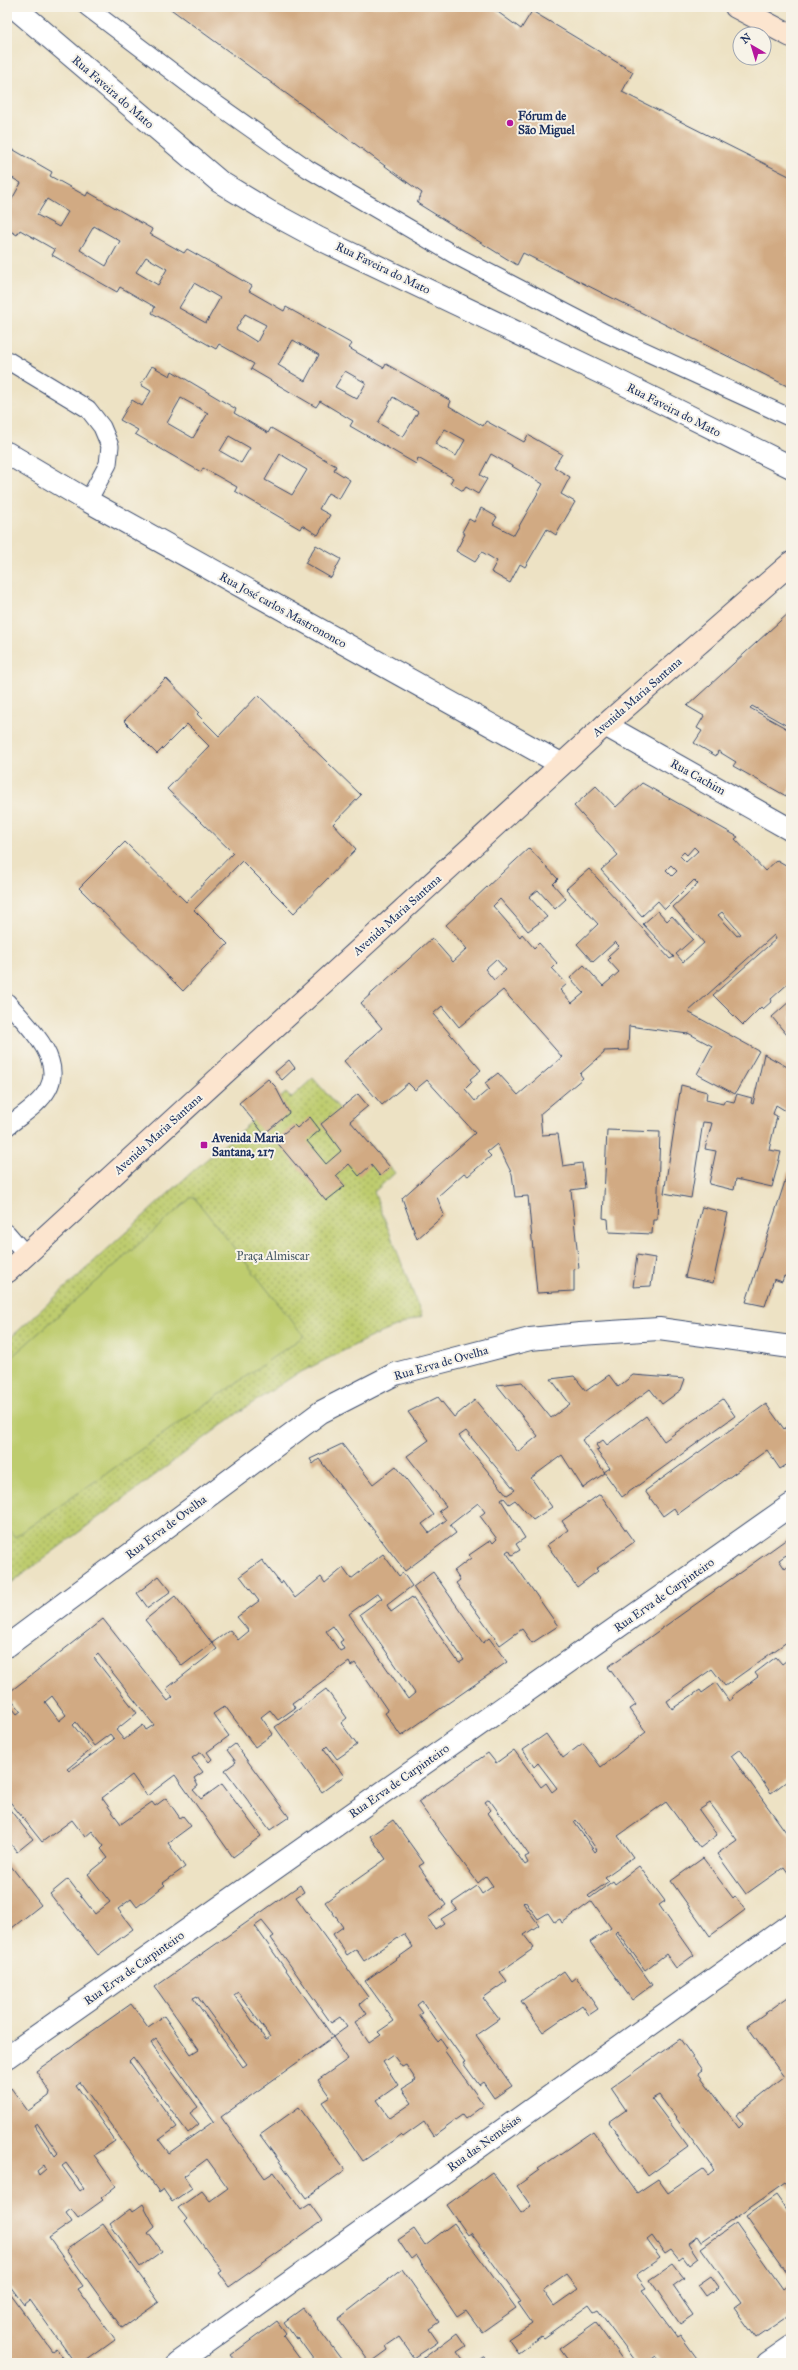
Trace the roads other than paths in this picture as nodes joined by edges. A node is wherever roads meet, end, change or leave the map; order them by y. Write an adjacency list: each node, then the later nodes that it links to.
1 (14, 7): 8 (street, Rua Faveira do Mato)
2 (736, 7): 4 (street)
3 (96, 10): 6 (lane)
4 (791, 36)
5 (7, 360): 9 (lane)
6 (791, 418)
7 (7, 453): 9 (street, Rua José carlos Mastrononco)
8 (791, 467)
9 (88, 501): 12 (street, Rua José carlos Mastrononco)
10 (791, 563): 11 (street, Avenida Maria Santana)
11 (605, 725): 12 (street, Avenida Maria Santana); 13 (street, Rua Cachim)
12 (561, 764): 17 (street, Avenida Maria Santana)
13 (791, 830)
14 (7, 1002): 15 (lane)
15 (7, 1127)
16 (7, 1233): 17 (lane)
17 (26, 1255): 18 (street, Avenida Maria Santana)
18 (7, 1272)
19 (791, 1347): 21 (street, Rua Erva de Ovelha)
20 (791, 1505): 23 (street, Rua Erva de Carpinteiro)
21 (7, 1646)
22 (791, 1924): 25 (street, Rua das Nemésias)
23 (7, 2058)
24 (791, 2347): 26 (street)
25 (177, 2363)
26 (768, 2363)

